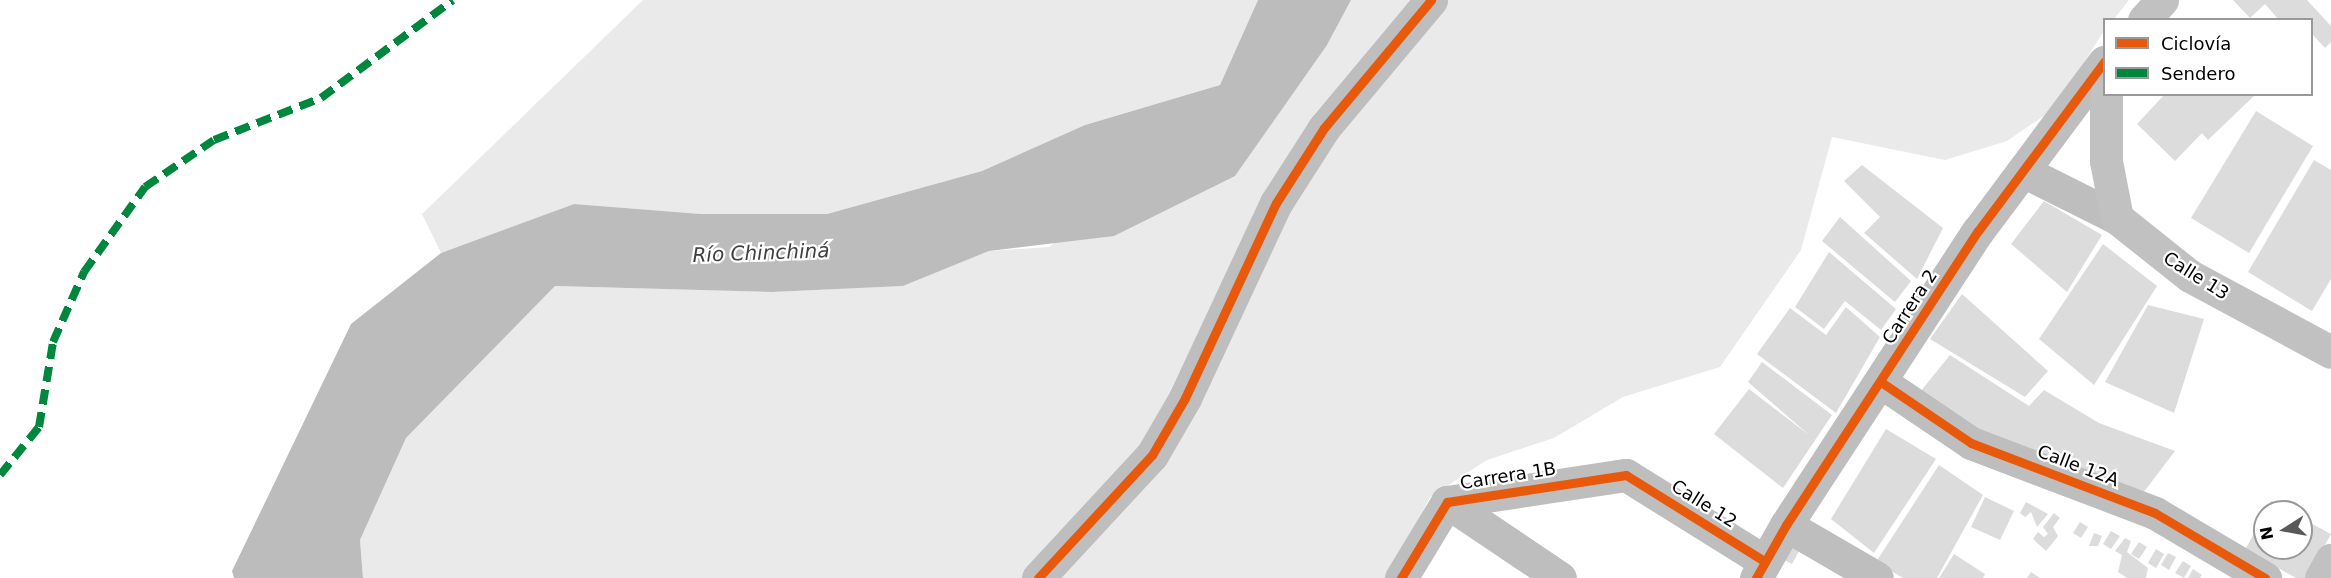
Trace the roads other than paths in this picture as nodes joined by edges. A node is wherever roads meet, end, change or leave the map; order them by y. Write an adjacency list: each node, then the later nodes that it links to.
1 (1431, 0): 15 (street)
2 (2162, 0): 3 (main road)
3 (2146, 18)
4 (2103, 63): 6 (street, Carrera 2)
5 (2106, 96): 7 (main road)
6 (2023, 171): 7 (street); 9 (street, Carrera 2)
7 (2117, 218): 8 (main road, Calle 13)
8 (2331, 352)
9 (1881, 382): 12 (street, Carrera 2); 19 (street, Calle 12A)
10 (1626, 475): 11 (street, Carrera 1B); 14 (street, Calle 12)
11 (1447, 502): 16 (street, Carrera 1B); 17 (street)
12 (1786, 525): 14 (street, Carrera 2); 18 (street)
13 (2331, 560): 20 (main road)
14 (1760, 570)
15 (1038, 578)
16 (1401, 578)
17 (1560, 578)
18 (1877, 578)
19 (2265, 578)
20 (2321, 578)

